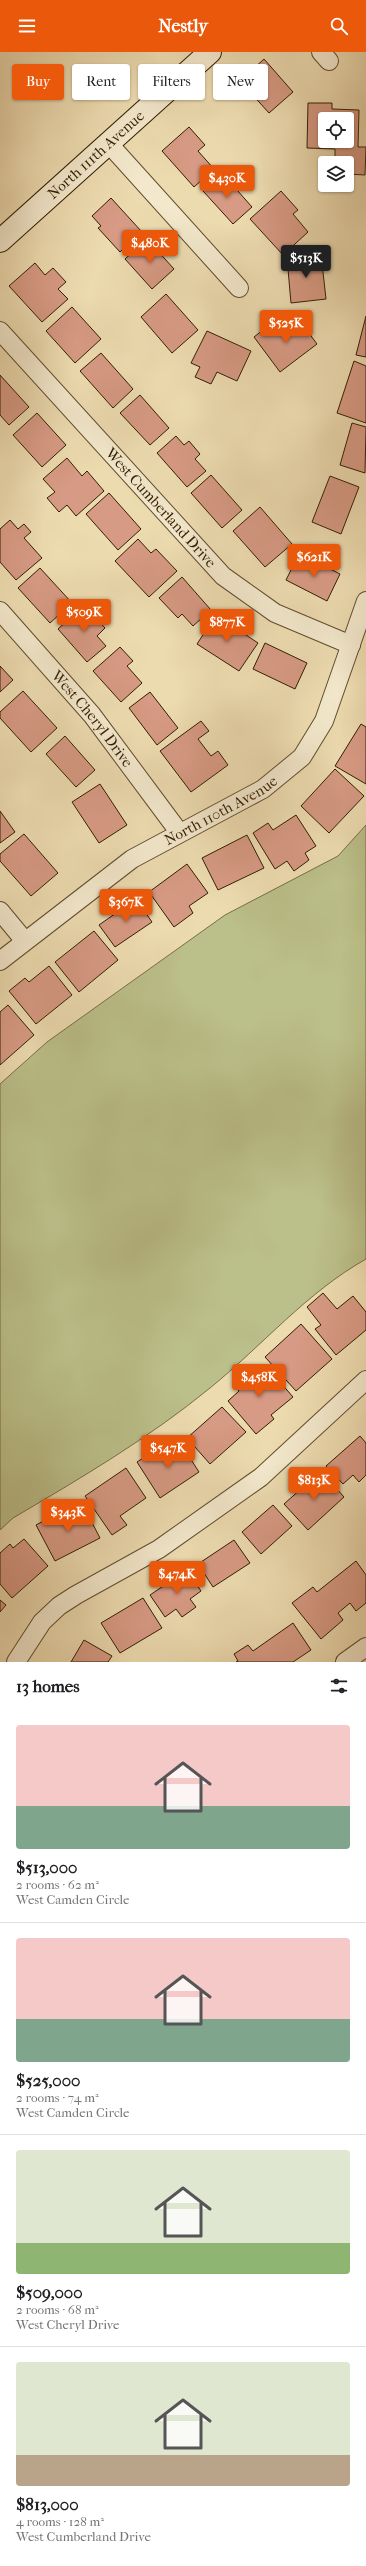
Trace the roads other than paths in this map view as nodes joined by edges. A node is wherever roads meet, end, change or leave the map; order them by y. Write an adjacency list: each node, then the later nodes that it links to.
1 (210, 52): 2 (street, North 111th Avenue)
2 (109, 144): 3 (street, North 111th Avenue); 4 (street)
3 (0, 241)
4 (239, 288)
5 (0, 331): 8 (street, West Cumberland Drive)
6 (366, 601): 8 (street, North 110th Avenue)
7 (0, 611): 9 (street, West Cheryl Drive)
8 (351, 645): 9 (street, North 110th Avenue)
9 (179, 832): 11 (street, North 110th Avenue)
10 (0, 911): 11 (street)
11 (24, 940): 12 (street, North 110th Avenue)
12 (0, 961)
13 (366, 1380): 15 (street)
14 (366, 1647): 16 (street)
15 (16, 1662)
16 (345, 1662)

